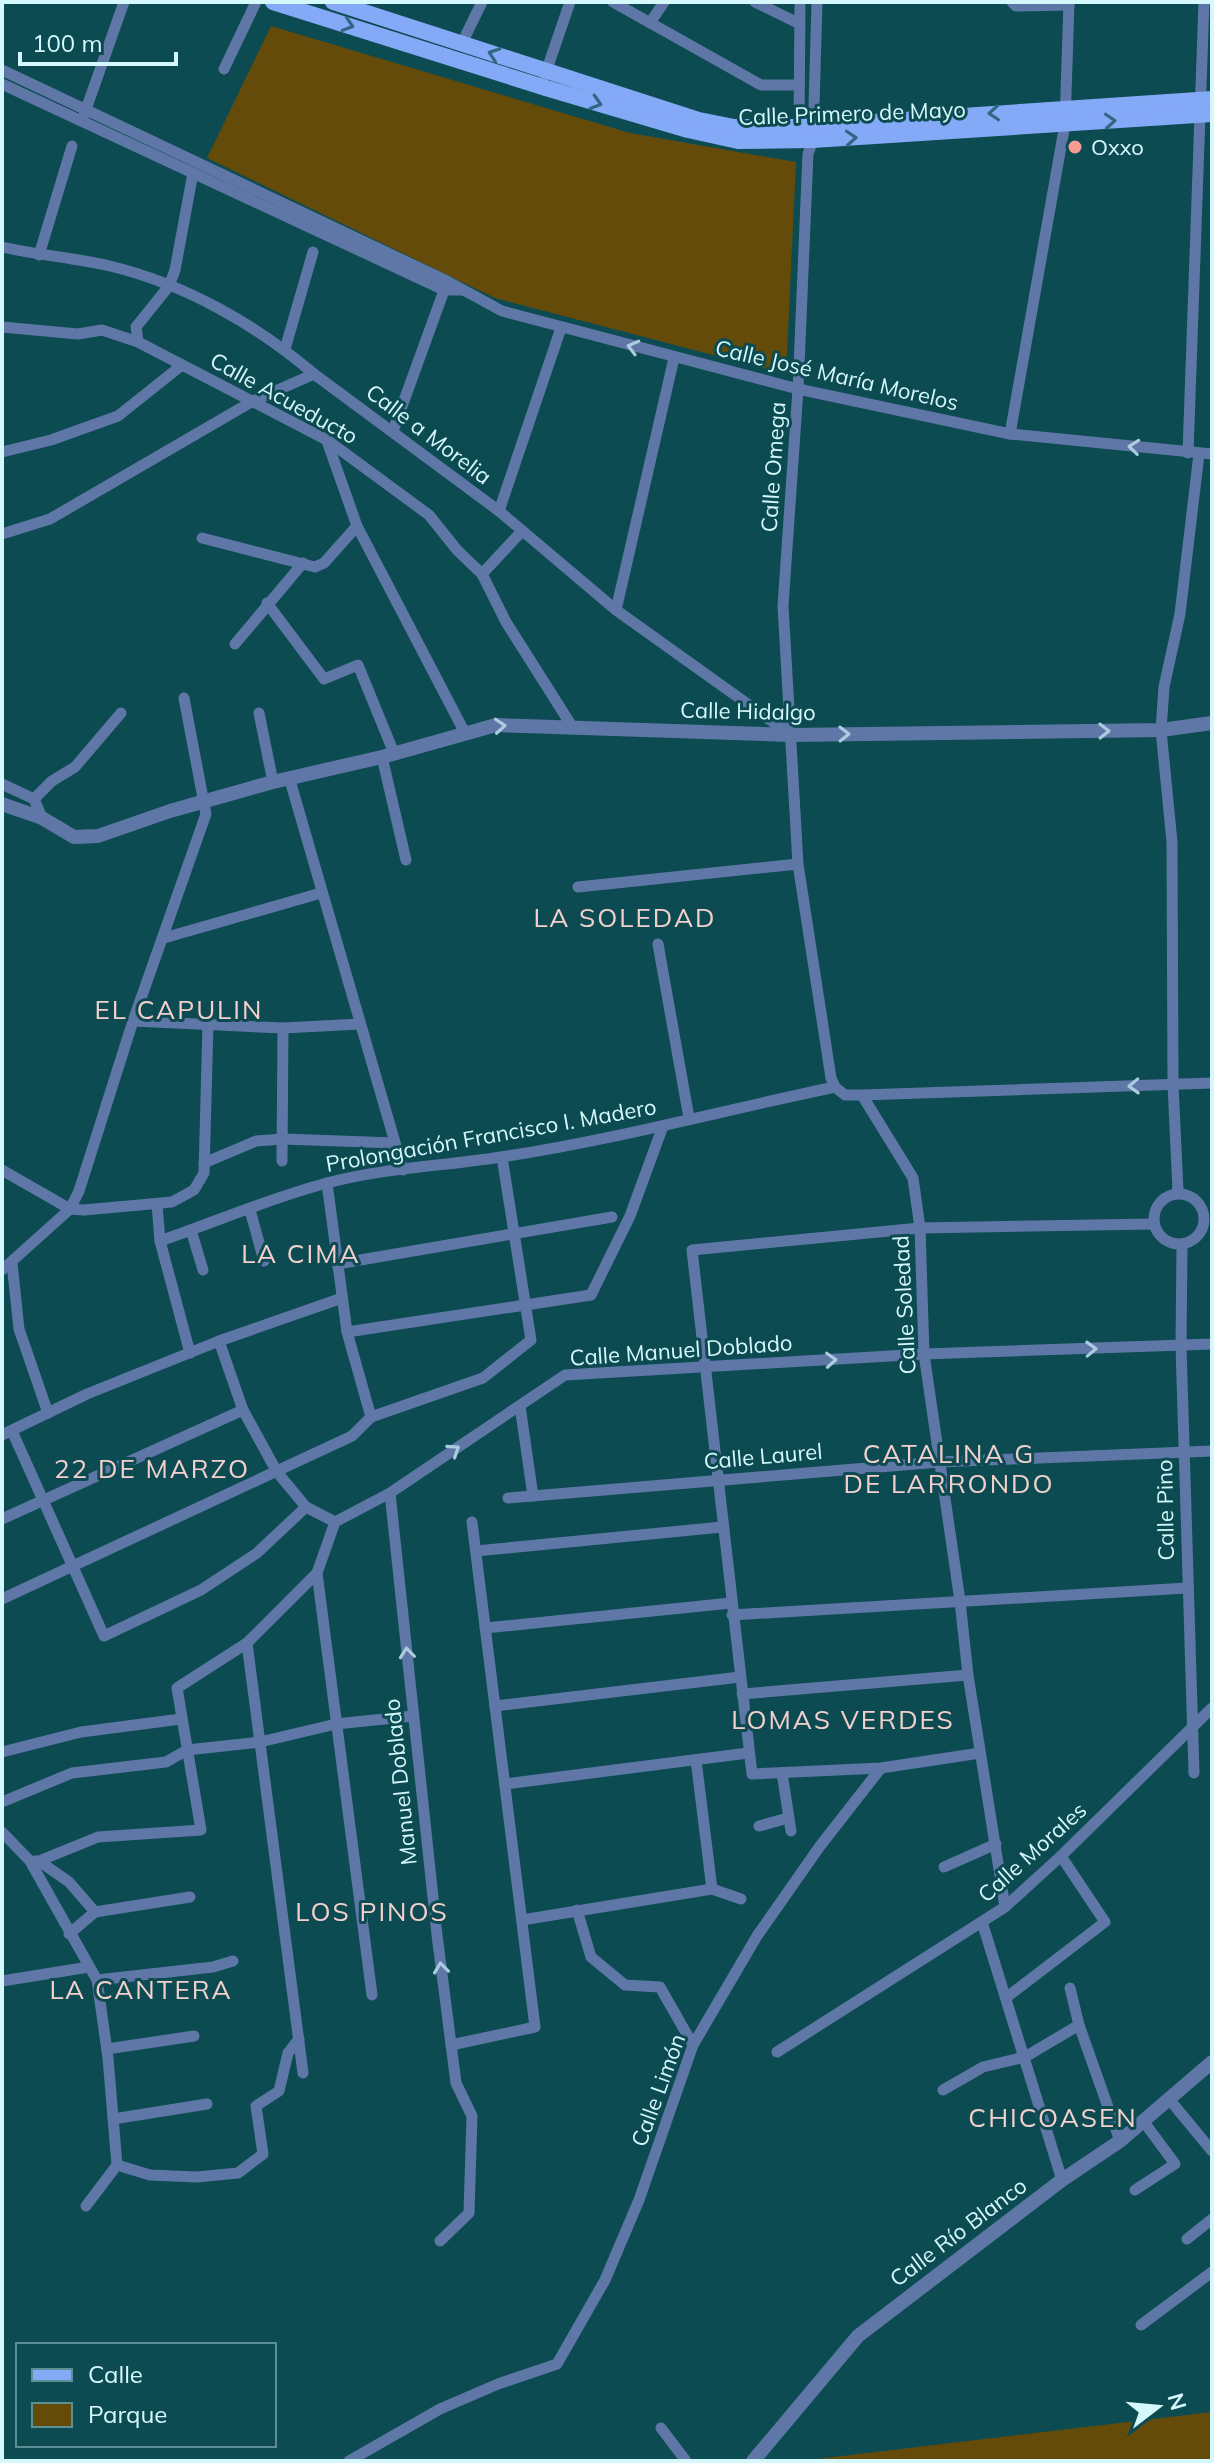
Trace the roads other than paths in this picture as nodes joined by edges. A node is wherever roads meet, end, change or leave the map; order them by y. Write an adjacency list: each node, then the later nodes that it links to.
1 (124, 2): 25 (street)
2 (256, 2): 19 (street)
3 (273, 2): 21 (main road, Calle Primero de Mayo, one-way to 21)
4 (333, 2): 15 (main road, Calle Primero de Mayo)
5 (482, 2): 18 (street)
6 (570, 2): 21 (street)
7 (613, 2): 16 (street)
8 (664, 2): 16 (street)
9 (755, 2): 17 (street)
10 (800, 2): 17 (street, Calle Omega)
11 (817, 2): 27 (street, Calle Omega)
12 (1012, 2): 14 (street)
13 (1204, 2): 24 (street)
14 (1069, 4): 26 (street)
15 (368, 8): 18 (main road, Calle Primero de Mayo)
16 (650, 23): 23 (street)
17 (800, 24): 23 (street, Calle Omega)
18 (462, 43): 21 (main road, Calle Primero de Mayo, one-way to 18)
19 (224, 69)
20 (2, 70): 25 (street, Calle José María Morelos)
21 (546, 80): 27 (main road, Calle Primero de Mayo)
22 (2, 84): 25 (street, Calle José María Morelos)
23 (799, 85): 27 (street, Calle Omega)
24 (1206, 107): 26 (main road, Calle Primero de Mayo); 48 (street)
25 (84, 115): 29 (street, Calle José María Morelos); 34 (street, Calle José María Morelos)
26 (1065, 116): 27 (main road, Calle Primero de Mayo); 45 (street)
27 (807, 137): 42 (street, Calle Omega)
28 (72, 146): 32 (street)
29 (193, 173): 33 (street); 34 (street, Calle José María Morelos)
30 (2, 247): 32 (street, Calle a Morelia)
31 (313, 252): 38 (street)
32 (39, 255): 33 (street, Calle a Morelia)
33 (169, 286): 37 (street); 38 (street, Calle a Morelia)
34 (446, 286): 36 (street, Calle José María Morelos); 44 (street)
35 (2, 327): 37 (street, Calle Acueducto)
36 (561, 328): 39 (street, Calle José María Morelos, one-way to 36); 49 (street)
37 (138, 342): 40 (street, Calle Acueducto)
38 (285, 349): 41 (street, Calle a Morelia)
39 (674, 358): 42 (street, Calle José María Morelos); 57 (street)
40 (182, 365): 43 (street, Calle Acueducto); 47 (street)
41 (314, 374): 43 (street); 44 (street, Calle a Morelia)
42 (798, 389): 45 (street, Calle José María Morelos); 66 (street, Calle Omega)
43 (253, 401): 46 (street, Calle Acueducto); 52 (street)
44 (393, 431): 49 (street, Calle a Morelia)
45 (1010, 434): 48 (street, Calle José María Morelos, one-way to 45)
46 (327, 440): 50 (street); 55 (street, Calle Acueducto)
47 (2, 452)
48 (1200, 454): 64 (street)
49 (499, 511): 51 (street, Calle a Morelia)
50 (357, 526): 54 (street); 65 (street)
51 (522, 531): 55 (street); 57 (street, Calle a Morelia)
52 (2, 534)
53 (202, 538): 54 (street)
54 (303, 563): 56 (street)
55 (482, 574): 63 (street, Calle Acueducto)
56 (267, 603): 58 (street); 67 (street)
57 (616, 610): 66 (street, Calle a Morelia)
58 (235, 644)
59 (184, 698): 72 (street)
60 (121, 713): 71 (street)
61 (259, 713): 69 (street)
62 (1212, 723): 64 (street, Calle Hidalgo)
63 (573, 728): 65 (street, Calle Hidalgo, one-way to 63); 66 (street, Calle Hidalgo)
64 (1161, 730): 66 (street, Calle Hidalgo, one-way to 64); 86 (street)
65 (465, 733): 67 (street, Calle Hidalgo)
66 (792, 735): 76 (street)
67 (388, 755): 68 (street, Calle Hidalgo); 75 (street)
68 (289, 777): 69 (street, Calle Hidalgo); 78 (street)
69 (273, 782): 72 (street, Calle Hidalgo)
70 (2, 784): 71 (street)
71 (34, 799): 74 (street)
72 (204, 801): 74 (street, Calle Hidalgo); 79 (street)
73 (2, 804): 74 (street, Calle Hidalgo)
74 (42, 818)
75 (406, 860)
76 (798, 864): 77 (street); 87 (street)
77 (578, 887)
78 (321, 893): 79 (street); 83 (street)
79 (164, 938): 81 (street)
80 (658, 944): 89 (street)
81 (133, 1021): 82 (street); 101 (street)
82 (208, 1024): 84 (street); 95 (street)
83 (360, 1024): 84 (street); 92 (street)
84 (283, 1028): 91 (street)
85 (1212, 1083): 86 (street)
86 (1173, 1085): 88 (street, one-way to 88); 99 (street)
87 (835, 1087): 88 (street); 89 (street, Prolongación Francisco I. Madero)
88 (862, 1095): 106 (street, Calle Soledad)
89 (689, 1118): 90 (street, Prolongación Francisco I. Madero)
90 (663, 1126): 93 (street, Prolongación Francisco I. Madero); 116 (street)
91 (283, 1139): 92 (street); 94 (street); 95 (street)
92 (395, 1143): 97 (street)
93 (502, 1157): 97 (street, Prolongación Francisco I. Madero); 108 (street)
94 (282, 1161)
95 (204, 1163): 100 (street)
96 (2, 1170): 101 (street)
97 (403, 1170): 98 (street, Prolongación Francisco I. Madero)
98 (327, 1183): 102 (street, Prolongación Francisco I. Madero); 112 (street)
99 (1178, 1191): 104 (street); 105 (street)
100 (157, 1204): 101 (street); 109 (street)
101 (70, 1209): 113 (street)
102 (250, 1210): 107 (street, Prolongación Francisco I. Madero); 111 (street)
103 (612, 1217): 108 (street)
104 (1209, 1219): 110 (street)
105 (1153, 1224): 106 (street); 110 (street)
106 (920, 1228): 122 (street, Calle Soledad); 123 (street)
107 (191, 1230): 109 (street, Prolongación Francisco I. Madero); 114 (street)
108 (513, 1233): 112 (street); 116 (street)
109 (160, 1241): 121 (street)
110 (1182, 1245): 120 (street, Calle Pino)
111 (264, 1261)
112 (337, 1264): 115 (street)
113 (7, 1267): 126 (street)
114 (203, 1270)
115 (342, 1298): 117 (street); 118 (street)
116 (524, 1304): 117 (street); 127 (street)
117 (347, 1332): 127 (street)
118 (219, 1341): 121 (street); 125 (street)
119 (1212, 1344): 120 (street, Calle Manuel Doblado)
120 (1181, 1346): 122 (street, Calle Manuel Doblado, one-way to 120); 130 (street, Calle Pino)
121 (190, 1353): 126 (street)
122 (924, 1354): 123 (street, Calle Manuel Doblado, one-way to 122); 131 (street, Calle Soledad)
123 (704, 1367): 124 (street, Calle Manuel Doblado); 133 (street)
124 (520, 1406): 134 (street, Calle Manuel Doblado, one-way to 124); 135 (street)
125 (243, 1410): 132 (street); 137 (street)
126 (48, 1413): 128 (street)
127 (371, 1417): 132 (street)
128 (7, 1433): 137 (street)
129 (1212, 1451): 130 (street, Calle Laurel)
130 (1184, 1452): 131 (street, Calle Laurel); 146 (street, Calle Pino)
131 (939, 1462): 133 (street, Calle Laurel); 148 (street, Calle Soledad)
132 (277, 1472): 138 (street); 144 (street)
133 (717, 1480): 135 (street, Calle Laurel); 142 (street)
134 (390, 1493): 140 (street, Calle Manuel Doblado); 157 (street, Manuel Doblado, one-way to 134)
135 (533, 1496): 136 (street, Calle Laurel)
136 (508, 1498)
137 (41, 1499): 139 (street); 144 (street)
138 (309, 1508): 140 (street); 144 (street)
139 (2, 1519)
140 (332, 1521): 145 (street)
141 (472, 1522): 143 (street)
142 (722, 1527): 143 (street); 149 (street)
143 (476, 1551): 150 (street)
144 (72, 1565): 147 (street)
145 (317, 1573): 151 (street); 159 (street)
146 (1187, 1588): 148 (street); 160 (street, Calle Pino)
147 (2, 1599)
148 (960, 1601): 149 (street); 152 (street, Calle Soledad)
149 (732, 1609): 150 (street); 153 (street)
150 (485, 1628): 155 (street)
151 (247, 1643): 158 (street); 161 (street)
152 (968, 1675): 154 (street); 165 (street, Calle Soledad)
153 (740, 1677): 154 (street); 155 (street)
154 (742, 1694): 164 (street)
155 (495, 1706): 170 (street)
156 (1212, 1708): 160 (street, Calle Morales)
157 (413, 1716): 159 (street); 197 (street, Manuel Doblado, one-way to 157)
158 (181, 1719): 162 (street); 163 (street)
159 (336, 1724): 161 (street); 192 (street)
160 (1192, 1727): 169 (street, Calle Pino); 175 (street, Calle Morales)
161 (260, 1742): 162 (street); 196 (street)
162 (187, 1750): 171 (street); 176 (street)
163 (2, 1752)
164 (748, 1753): 166 (street); 168 (street)
165 (980, 1753): 167 (street); 174 (street, Calle Soledad)
166 (696, 1760): 170 (street); 178 (street)
167 (881, 1768): 168 (street); 198 (street, Calle Limón)
168 (782, 1773): 172 (street)
169 (1194, 1773)
170 (505, 1784): 184 (street)
171 (2, 1802)
172 (759, 1826)
173 (2, 1832): 176 (street)
174 (996, 1844): 177 (street); 181 (street, Calle Soledad)
175 (1061, 1856): 181 (street, Calle Morales); 193 (street)
176 (34, 1861): 183 (street); 186 (street)
177 (944, 1867)
178 (712, 1889): 180 (street); 182 (street)
179 (190, 1897): 183 (street)
180 (741, 1899)
181 (1005, 1907): 185 (street, Calle Morales)
182 (577, 1910): 184 (street); 198 (street)
183 (95, 1912): 186 (street)
184 (522, 1920): 197 (street)
185 (982, 1922): 193 (street); 200 (street, Calle Morales)
186 (69, 1934): 188 (street)
187 (233, 1961): 189 (street)
188 (89, 1967): 189 (street); 190 (street)
189 (97, 1980): 199 (street)
190 (2, 1981)
191 (1070, 1988): 194 (street)
192 (372, 1995)
193 (1007, 1997): 201 (street)
194 (1079, 2025): 201 (street); 209 (street)
195 (194, 2036): 199 (street)
196 (299, 2039): 203 (street); 211 (street)
197 (451, 2045): 217 (street, Manuel Doblado)
198 (693, 2045): 221 (street, Calle Limón)
199 (107, 2049): 207 (street)
200 (777, 2052)
201 (1025, 2057): 204 (street); 212 (street)
202 (1212, 2062): 205 (street, Calle Río Blanco)
203 (303, 2073)
204 (943, 2090)
205 (1169, 2099): 208 (street, Calle Río Blanco); 210 (street)
206 (207, 2104): 207 (street)
207 (113, 2119): 211 (street)
208 (1144, 2122): 209 (street, Calle Río Blanco); 213 (street)
209 (1120, 2141): 212 (street, Calle Río Blanco)
210 (1212, 2151)
211 (117, 2165): 214 (street)
212 (1062, 2180): 223 (street, Calle Río Blanco)
213 (1135, 2190)
214 (86, 2206)
215 (1212, 2219): 216 (street)
216 (1187, 2239)
217 (440, 2241)
218 (1212, 2272): 219 (street)
219 (1141, 2325)
220 (661, 2428): 222 (street)
221 (349, 2461)
222 (686, 2461)
223 (753, 2461)

